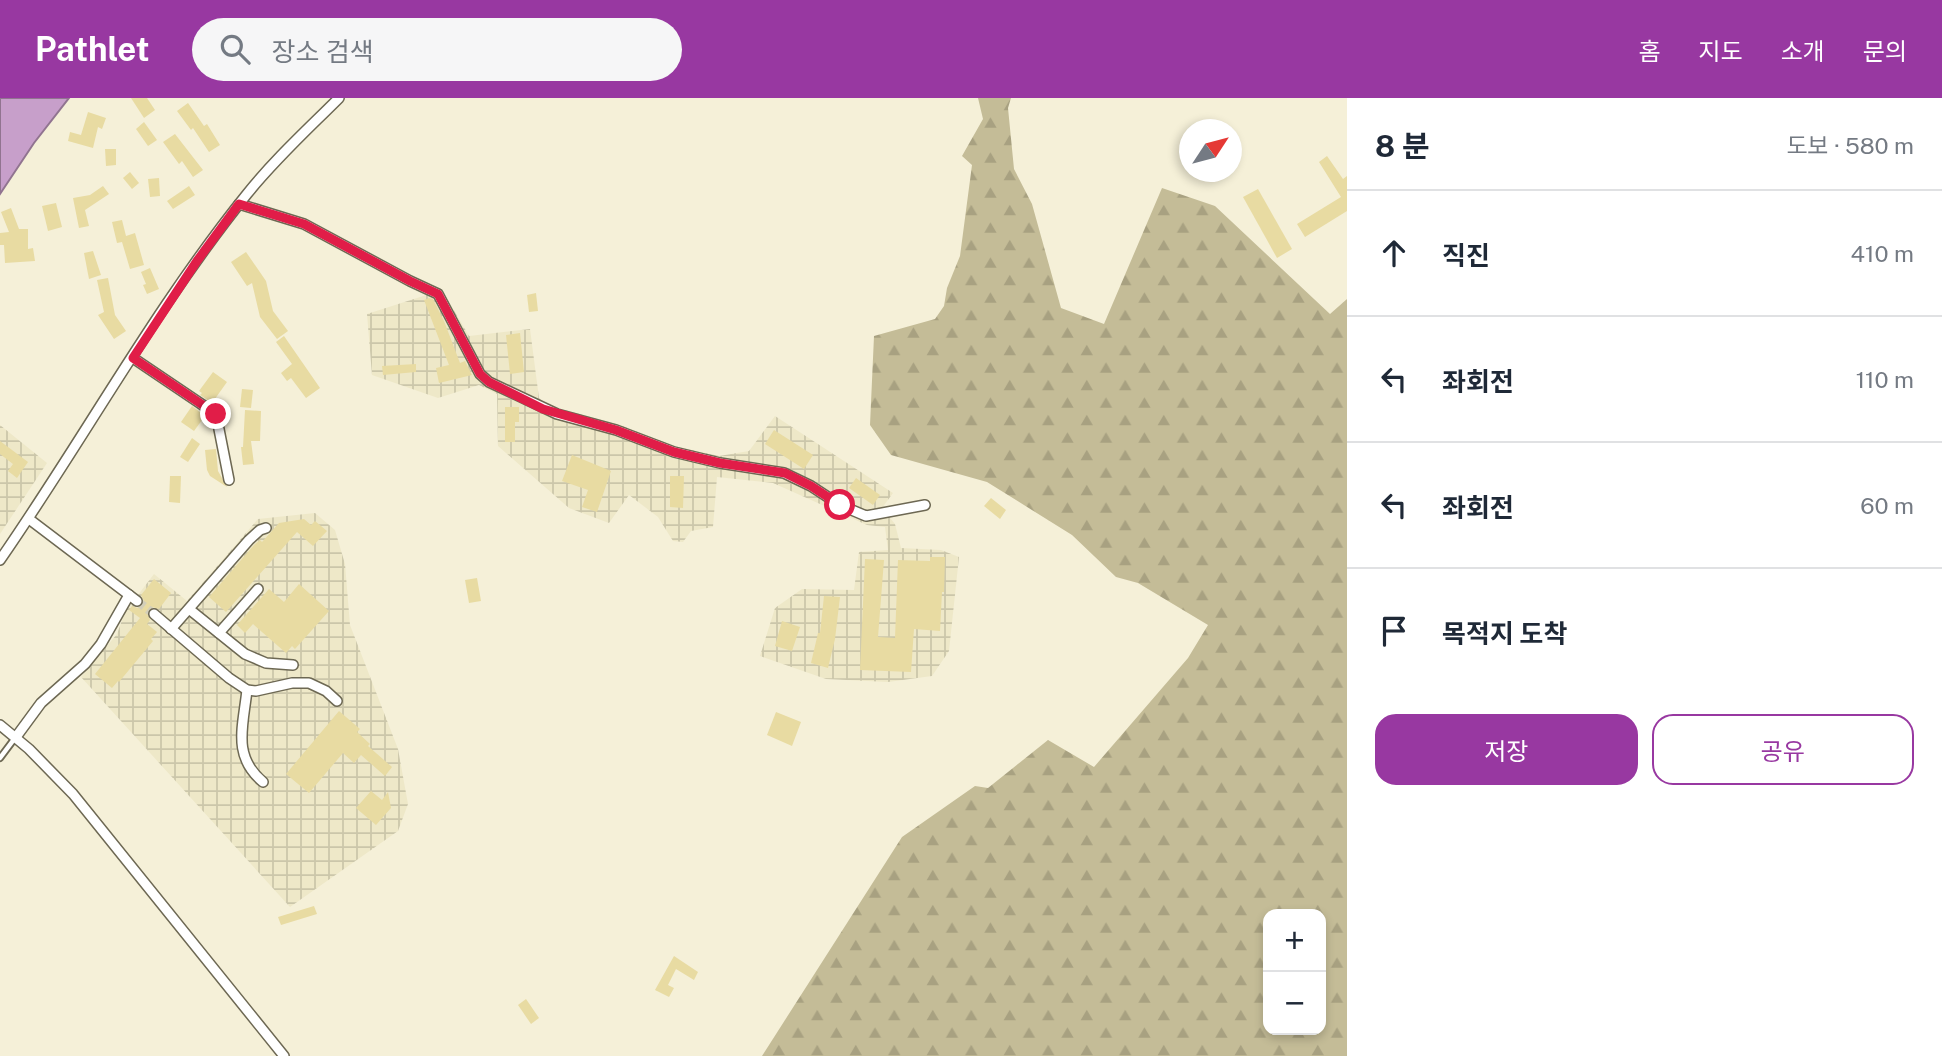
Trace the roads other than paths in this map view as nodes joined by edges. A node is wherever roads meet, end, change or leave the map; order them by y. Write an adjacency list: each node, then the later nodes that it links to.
1 (339, 98): 2 (street)
2 (239, 204): 3 (street); 5 (street)
3 (133, 358): 4 (street); 6 (street)
4 (229, 480)
5 (925, 505)
6 (29, 519): 8 (street); 18 (street)
7 (266, 528): 10 (street)
8 (0, 560)
9 (258, 589): 13 (street)
10 (189, 609): 12 (street); 13 (street)
11 (154, 614): 12 (street)
12 (171, 629): 15 (street)
13 (219, 633): 14 (street)
14 (293, 665)
15 (247, 690): 16 (street); 20 (street)
16 (337, 701)
17 (0, 725): 18 (street)
18 (16, 737): 19 (lane); 21 (street)
19 (0, 758)
20 (263, 782)
21 (284, 1056)

